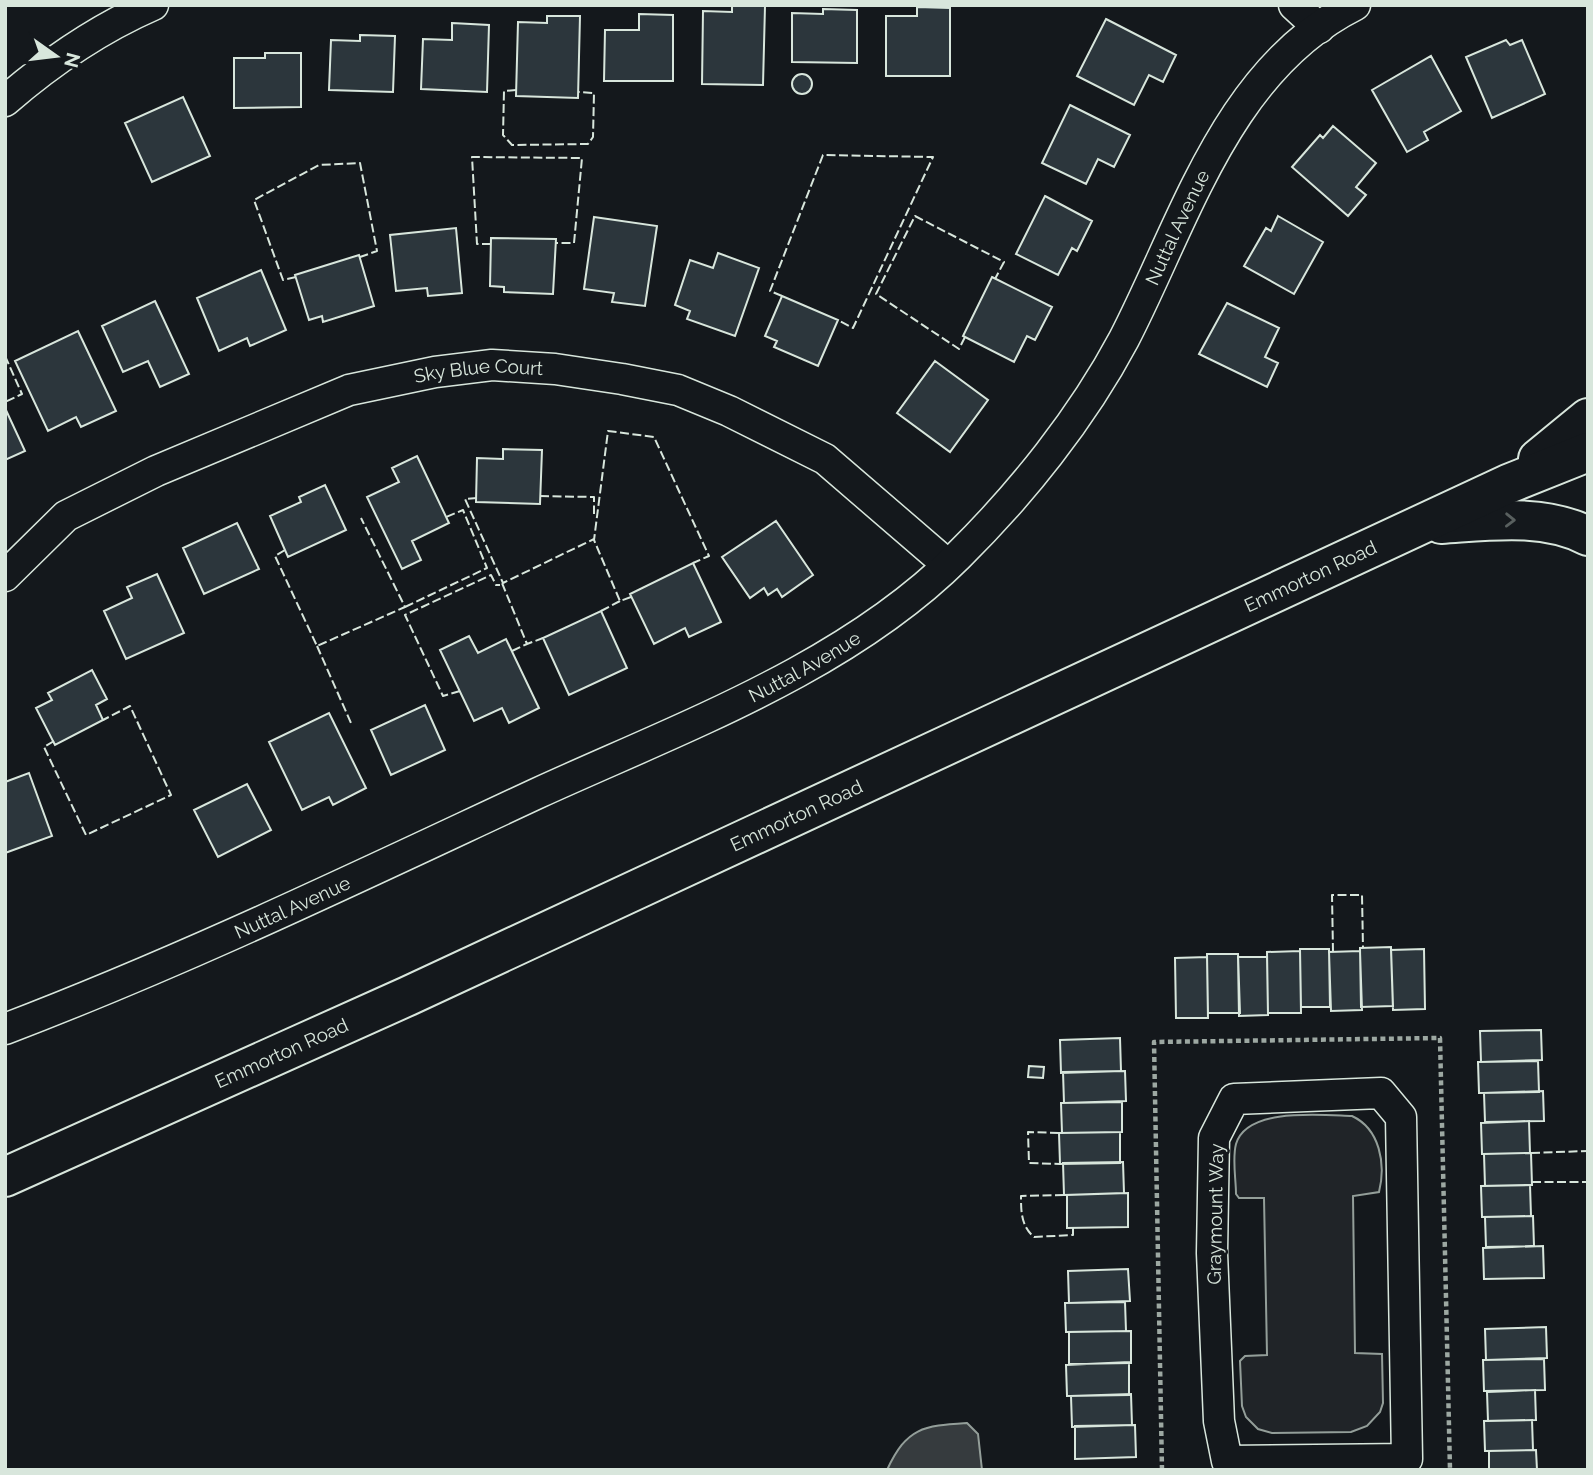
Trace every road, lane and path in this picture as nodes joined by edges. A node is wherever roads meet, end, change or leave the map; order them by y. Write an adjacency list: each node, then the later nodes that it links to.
1 (153, 5): 5 (street)
2 (1294, 5): 4 (street)
3 (1355, 5): 4 (street, Nuttal Avenue)
4 (1319, 28): 11 (street, Nuttal Avenue)
5 (5, 101)
6 (1588, 418): 8 (main road)
7 (1588, 452): 8 (main road, Emmorton Road)
8 (1508, 484): 9 (main road, Emmorton Road)
9 (1418, 526): 10 (main road, one-way to 10); 14 (main road, Emmorton Road)
10 (1588, 536)
11 (948, 565): 12 (street, Sky Blue Court); 13 (street, Nuttal Avenue)
12 (5, 576)
13 (5, 1029)
14 (5, 1177)
15 (1407, 1464): 15 (street, Graymount Way)
16 (1162, 1470): 17 (path)
17 (1450, 1470)

